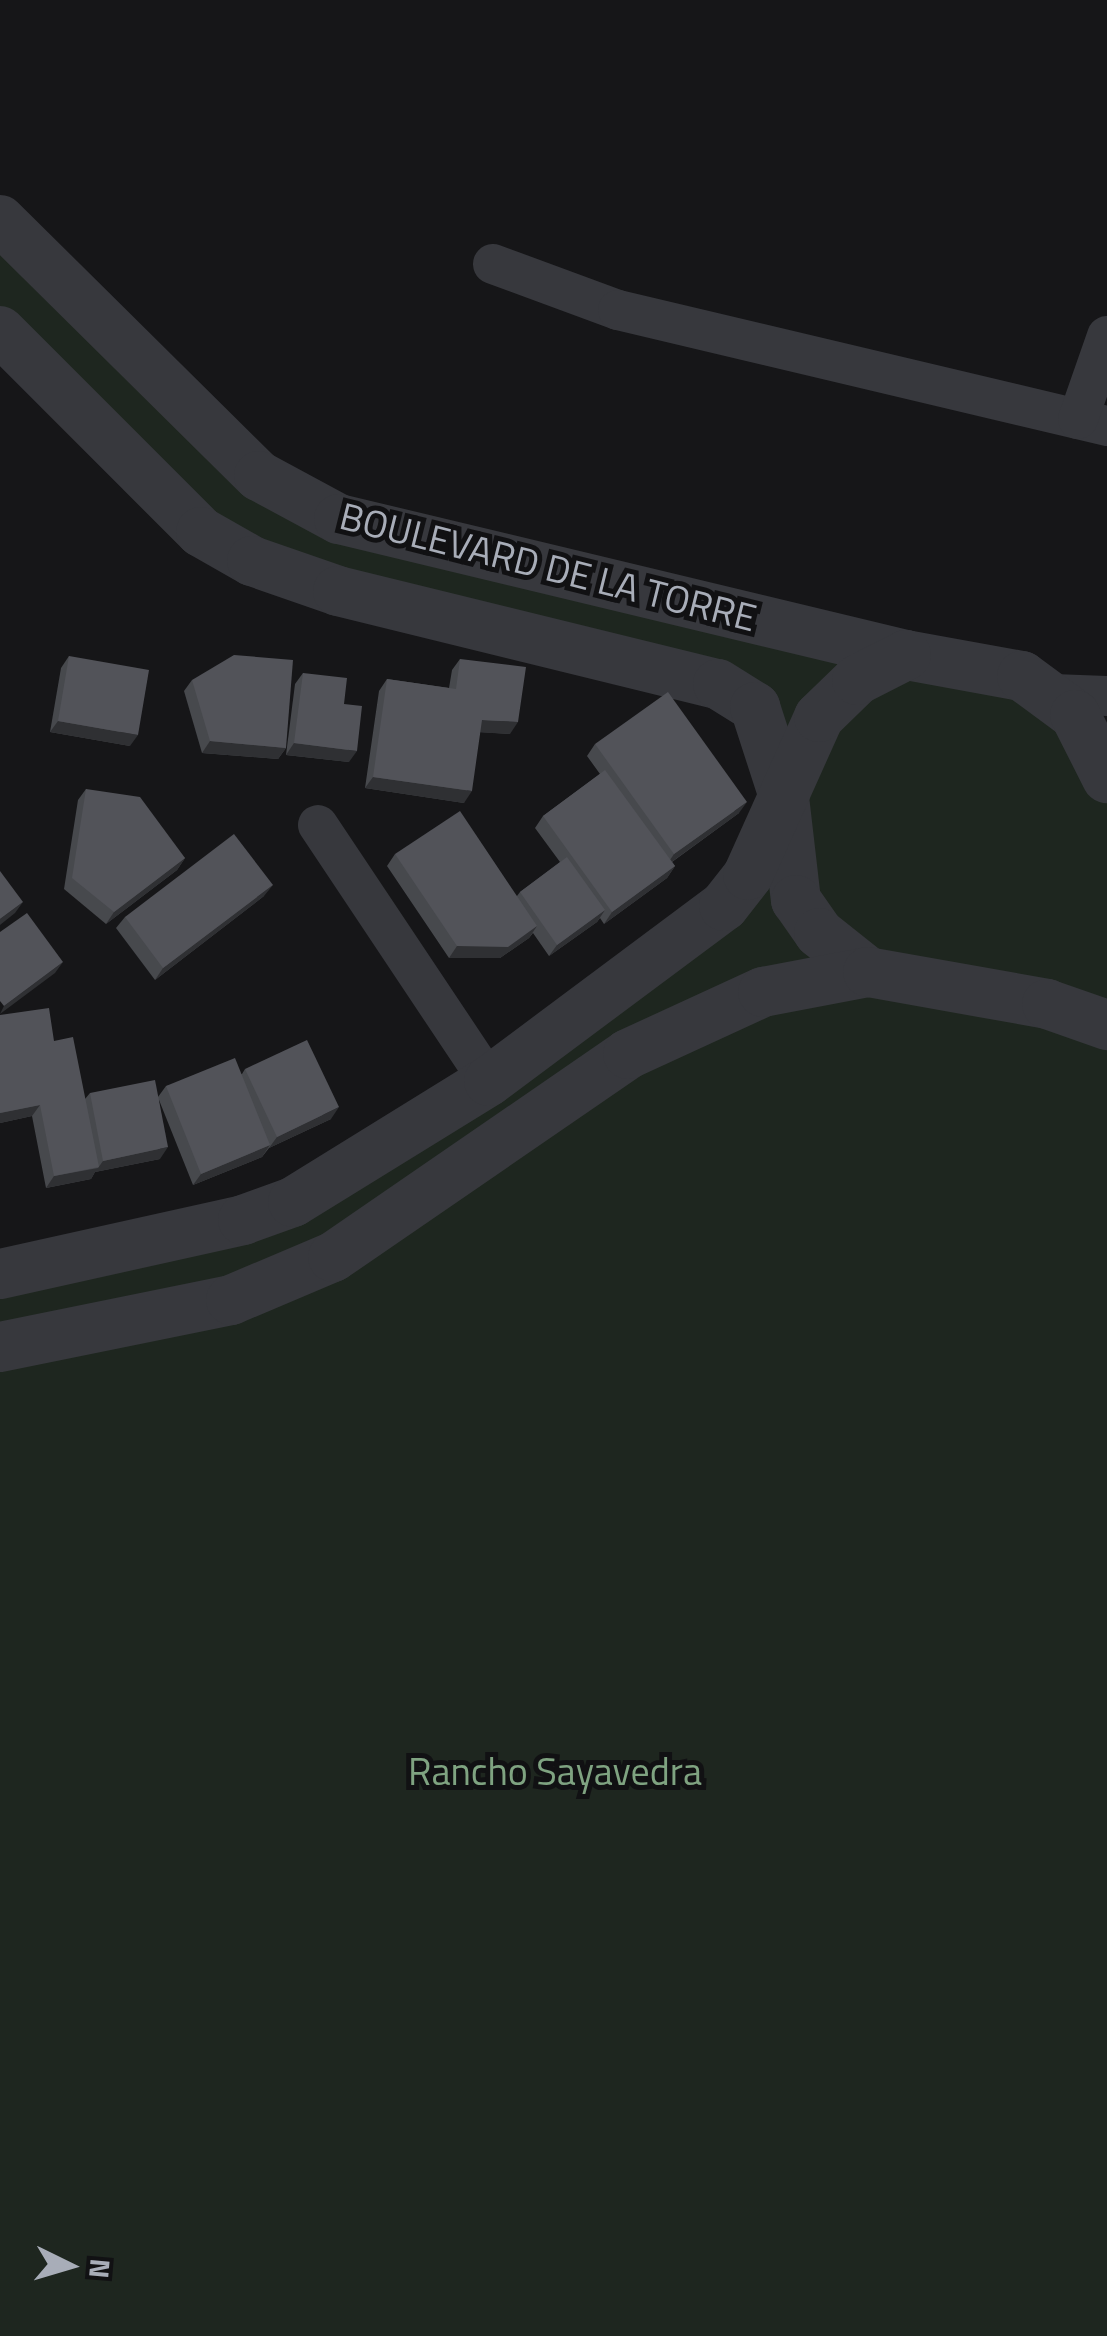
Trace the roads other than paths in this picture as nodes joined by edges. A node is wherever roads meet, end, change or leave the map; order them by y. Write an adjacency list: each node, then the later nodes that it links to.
1 (0, 220): 6 (street, BOULEVARD DE LA TORRE)
2 (493, 264): 5 (street)
3 (0, 331): 10 (street, BOULEVARD DE LA TORRE)
4 (1107, 336): 5 (street)
5 (1093, 422)
6 (906, 655): 7 (street, BOULEVARD DE LA TORRE); 10 (street)
7 (1053, 694): 8 (street); 9 (street)
8 (1107, 696)
9 (1107, 778)
10 (784, 797): 12 (street, BOULEVARD DE LA TORRE); 14 (street)
11 (318, 825): 14 (street)
12 (868, 972): 13 (street); 16 (street)
13 (1107, 1025)
14 (489, 1082): 15 (street)
15 (0, 1274)
16 (0, 1347)

